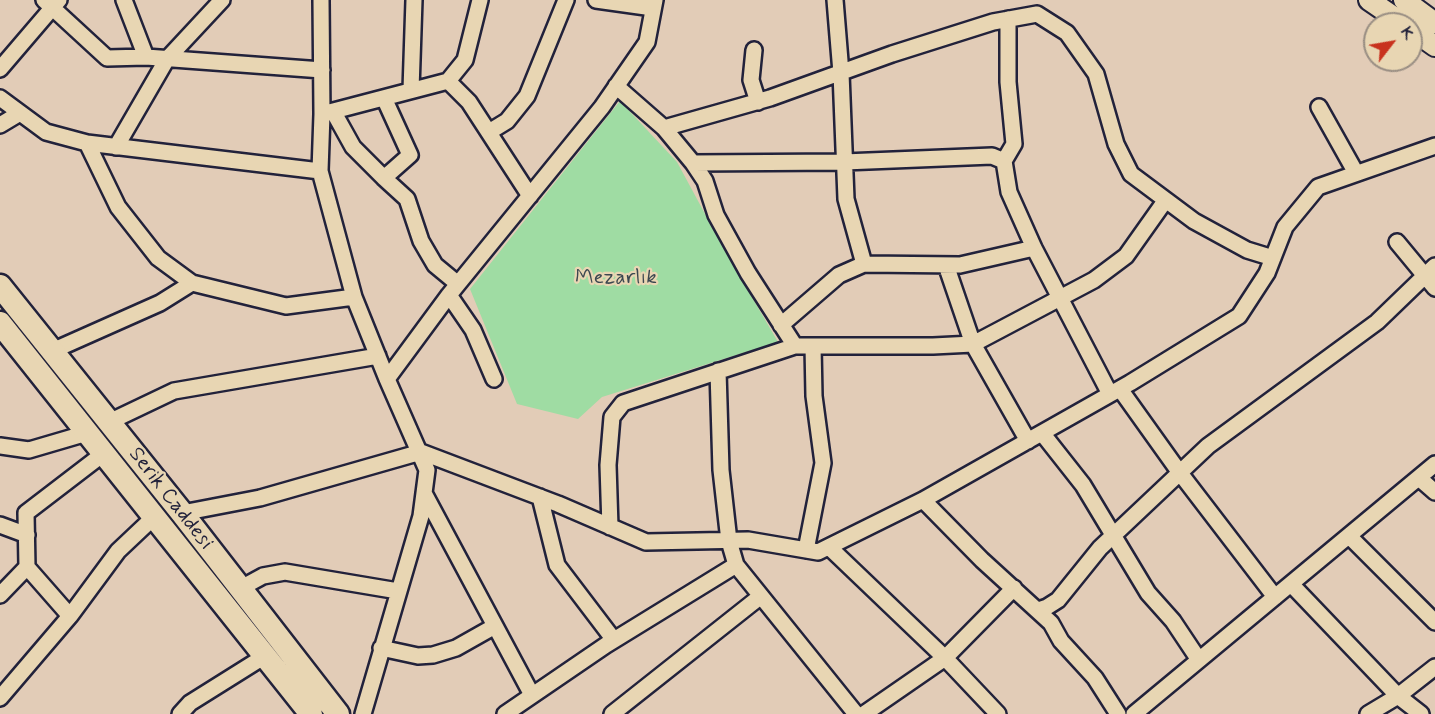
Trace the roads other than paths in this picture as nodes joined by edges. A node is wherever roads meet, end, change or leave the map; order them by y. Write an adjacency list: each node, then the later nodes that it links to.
1 (124, 0): 17 (street)
2 (222, 0): 18 (street)
3 (321, 0): 20 (street)
4 (414, 0): 24 (street)
5 (480, 0): 22 (street)
6 (567, 0): 33 (street)
7 (596, 0): 12 (street)
8 (836, 0): 21 (street)
9 (1370, 0): 13 (main road)
10 (1404, 0): 15 (main road)
11 (51, 2): 17 (street); 19 (street)
12 (654, 4): 23 (street)
13 (1387, 12)
14 (1008, 19): 21 (street); 37 (street); 44 (street)
15 (1435, 23)
16 (754, 50): 27 (street)
17 (146, 57): 18 (street)
18 (167, 59): 20 (street); 36 (street)
19 (0, 69)
20 (322, 70): 30 (street)
21 (841, 73): 27 (street); 38 (street)
22 (448, 81): 24 (street); 33 (street)
23 (616, 86): 32 (street); 43 (street)
24 (411, 90): 26 (street)
25 (0, 98): 29 (street)
26 (384, 98): 30 (street); 42 (street)
27 (758, 102): 32 (street)
28 (1319, 108): 41 (street)
29 (20, 113): 31 (street); 34 (street)
30 (328, 113): 40 (street); 42 (street)
31 (0, 125)
32 (664, 128): 39 (street)
33 (489, 132): 43 (street)
34 (87, 143): 36 (street); 51 (street)
35 (1435, 146): 41 (street)
36 (116, 147): 40 (street)
37 (1004, 160): 38 (street); 46 (street)
38 (844, 162): 39 (street); 48 (street)
39 (693, 163): 58 (street)
40 (320, 171): 55 (street)
41 (1356, 173): 47 (street)
42 (384, 178): 54 (street)
43 (530, 196): 54 (street)
44 (1164, 201): 47 (street); 56 (street)
45 (1397, 242): 50 (street)
46 (1034, 248): 49 (street); 56 (street)
47 (1273, 258): 67 (street)
48 (864, 264): 49 (street); 58 (street)
49 (946, 265): 59 (street)
50 (1430, 271): 53 (street); 76 (street)
51 (192, 283): 55 (street); 62 (street)
52 (0, 286): 62 (highway, Serik Caddesi)
53 (1435, 288)
54 (454, 290): 65 (street); 66 (street)
55 (354, 297): 63 (street)
56 (1060, 299): 59 (street); 67 (street)
57 (0, 323): 69 (highway, Serik Caddesi)
58 (781, 325): 60 (street)
59 (973, 344): 61 (street); 71 (street)
60 (795, 346): 61 (street); 64 (street)
61 (813, 346): 91 (street)
62 (52, 351): 68 (highway, Serik Caddesi)
63 (378, 356): 65 (street); 68 (street)
64 (718, 372): 85 (street); 89 (street)
65 (387, 379): 73 (street)
66 (494, 379)
67 (1115, 392): 70 (street); 76 (street)
68 (109, 422): 82 (highway, Serik Caddesi)
69 (87, 433): 72 (street); 74 (highway, Serik Caddesi)
70 (1042, 433): 71 (street); 87 (street)
71 (1028, 441): 81 (street)
72 (0, 446)
73 (421, 452): 79 (street); 80 (street); 82 (street)
74 (103, 454): 83 (highway, Serik Caddesi); 86 (street)
75 (1435, 464): 77 (street)
76 (1180, 472): 87 (street); 100 (street)
77 (1419, 478): 78 (street); 88 (street)
78 (1435, 492)
79 (424, 493): 97 (street); 104 (street)
80 (540, 497): 85 (street); 105 (street)
81 (923, 500): 90 (street); 96 (street)
82 (182, 513): 95 (highway, Serik Caddesi)
83 (154, 517): 102 (street); 107 (highway, Serik Caddesi)
84 (0, 525): 86 (street)
85 (610, 526): 89 (street)
86 (27, 535): 93 (street)
87 (1113, 536): 101 (street); 109 (street)
88 (1349, 536): 94 (street); 103 (street)
89 (729, 541): 91 (street); 92 (street)
90 (829, 547): 91 (street); 108 (street)
91 (806, 550)
92 (736, 565): 99 (street); 105 (street)
93 (27, 567): 98 (street); 102 (street)
94 (1291, 584): 100 (street); 112 (street)
95 (240, 588): 97 (street); 116 (highway, Serik Caddesi)
96 (1014, 588): 101 (street); 108 (street)
97 (398, 591): 106 (street)
98 (0, 595)
99 (761, 596): 119 (street); 120 (street)
100 (1275, 597): 109 (street)
101 (1038, 609): 123 (street)
102 (70, 616): 113 (street)
103 (1435, 622)
104 (495, 626): 106 (street); 111 (street)
105 (614, 640): 111 (street)
106 (381, 648): 117 (street)
107 (265, 656): 114 (street); 115 (highway, Serik Caddesi)
108 (945, 658): 121 (street); 122 (street)
109 (1199, 660): 124 (street)
110 (1435, 667): 112 (street)
111 (532, 695): 118 (street)
112 (1398, 696): 125 (street); 126 (street)
113 (0, 698)
114 (180, 714)
115 (311, 714)
116 (338, 714)
117 (363, 714)
118 (505, 714)
119 (612, 714)
120 (856, 714)
121 (864, 714)
122 (998, 714)
123 (1118, 714)
124 (1134, 714)
125 (1368, 714)
126 (1421, 714)

